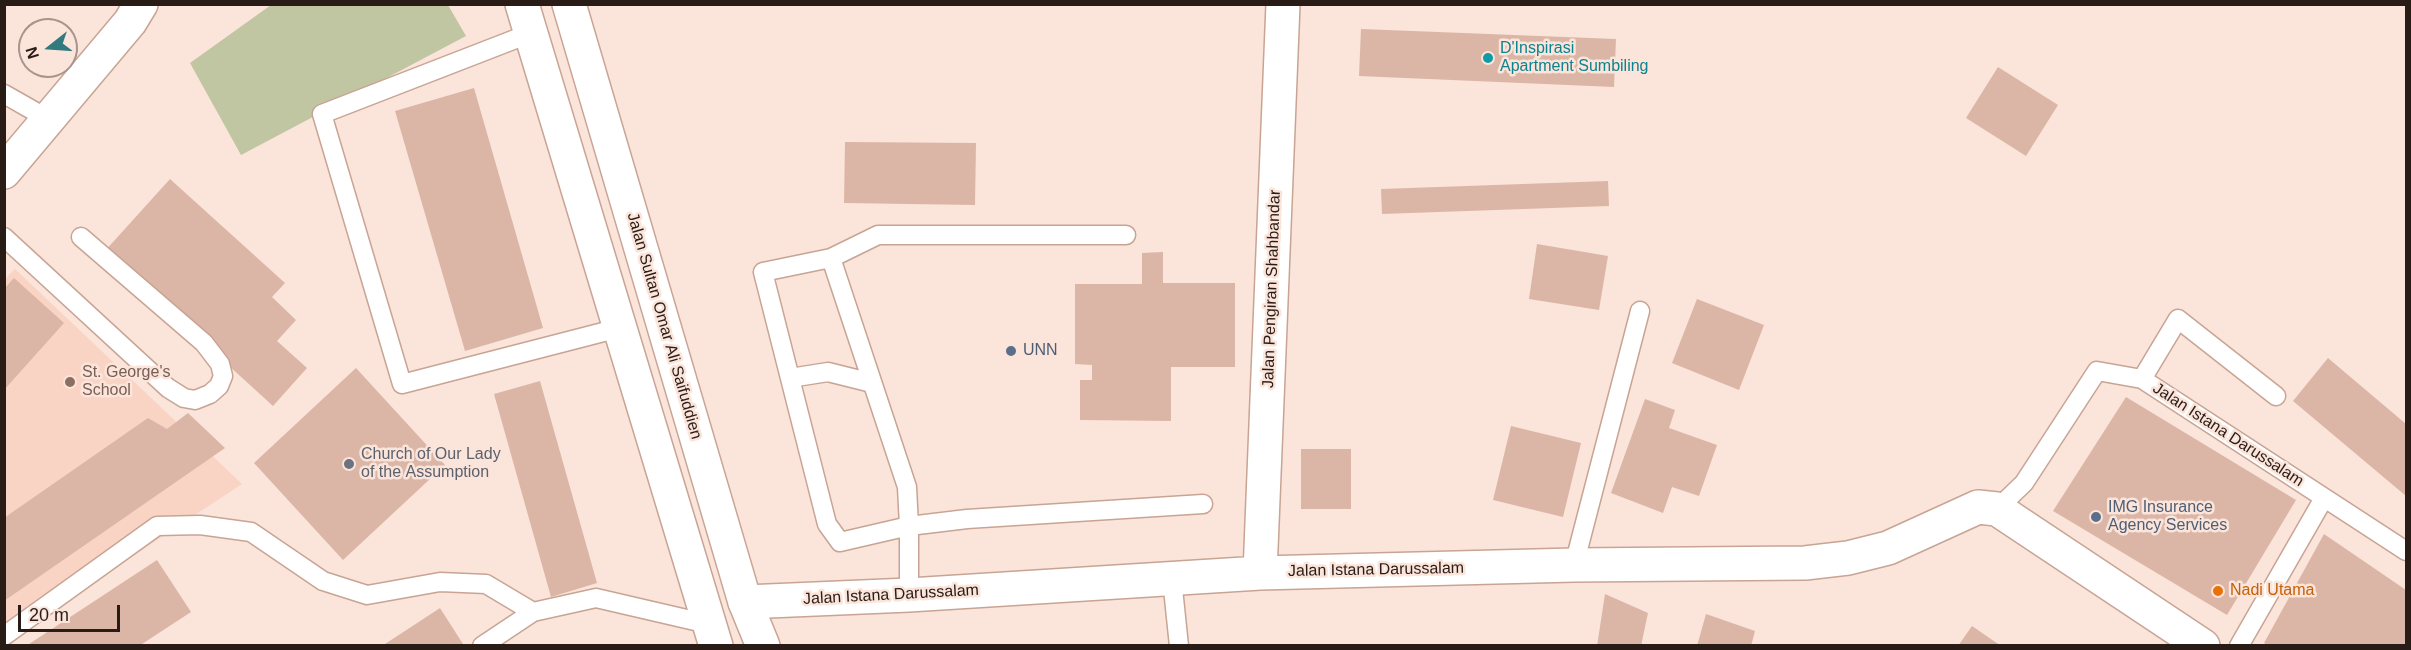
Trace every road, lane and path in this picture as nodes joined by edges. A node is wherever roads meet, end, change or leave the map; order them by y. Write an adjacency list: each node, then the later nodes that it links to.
1 (569, 4): 27 (street, Jalan Sultan Omar Ali Saifuddien)
2 (1283, 4): 24 (street, Jalan Pengiran Shahbandar)
3 (142, 10): 6 (street)
4 (526, 19): 13 (street); 13 (lane)
5 (4, 94): 6 (lane)
6 (48, 119): 7 (street)
7 (4, 172)
8 (1126, 235): 11 (lane)
9 (4, 237): 10 (lane)
10 (81, 237)
11 (831, 258): 14 (lane); 16 (lane)
12 (1640, 311): 23 (lane)
13 (620, 328): 29 (street)
14 (790, 378): 16 (lane); 21 (lane)
15 (2142, 379): 17 (lane); 18 (lane, Jalan Istana Darussalam); 20 (lane, Jalan Istana Darussalam)
16 (872, 383): 21 (lane)
17 (2276, 396)
18 (2324, 498): 22 (lane, Jalan Istana Darussalam); 35 (lane)
19 (1203, 504): 21 (lane)
20 (1997, 509): 23 (street, Jalan Istana Darussalam); 34 (street)
21 (909, 526): 26 (lane)
22 (2406, 551)
23 (1574, 565): 24 (street, Jalan Istana Darussalam)
24 (1260, 573): 25 (street, Jalan Istana Darussalam)
25 (1172, 579): 26 (street, Jalan Istana Darussalam); 33 (lane)
26 (909, 595): 27 (street, Jalan Istana Darussalam)
27 (745, 602): 32 (street, Jalan Sultan Omar Ali Saifuddien)
28 (532, 612): 29 (lane); 30 (lane); 31 (lane)
29 (712, 635)
30 (4, 636)
31 (482, 645)
32 (763, 645)
33 (1179, 645)
34 (2203, 645)
35 (2238, 645)

